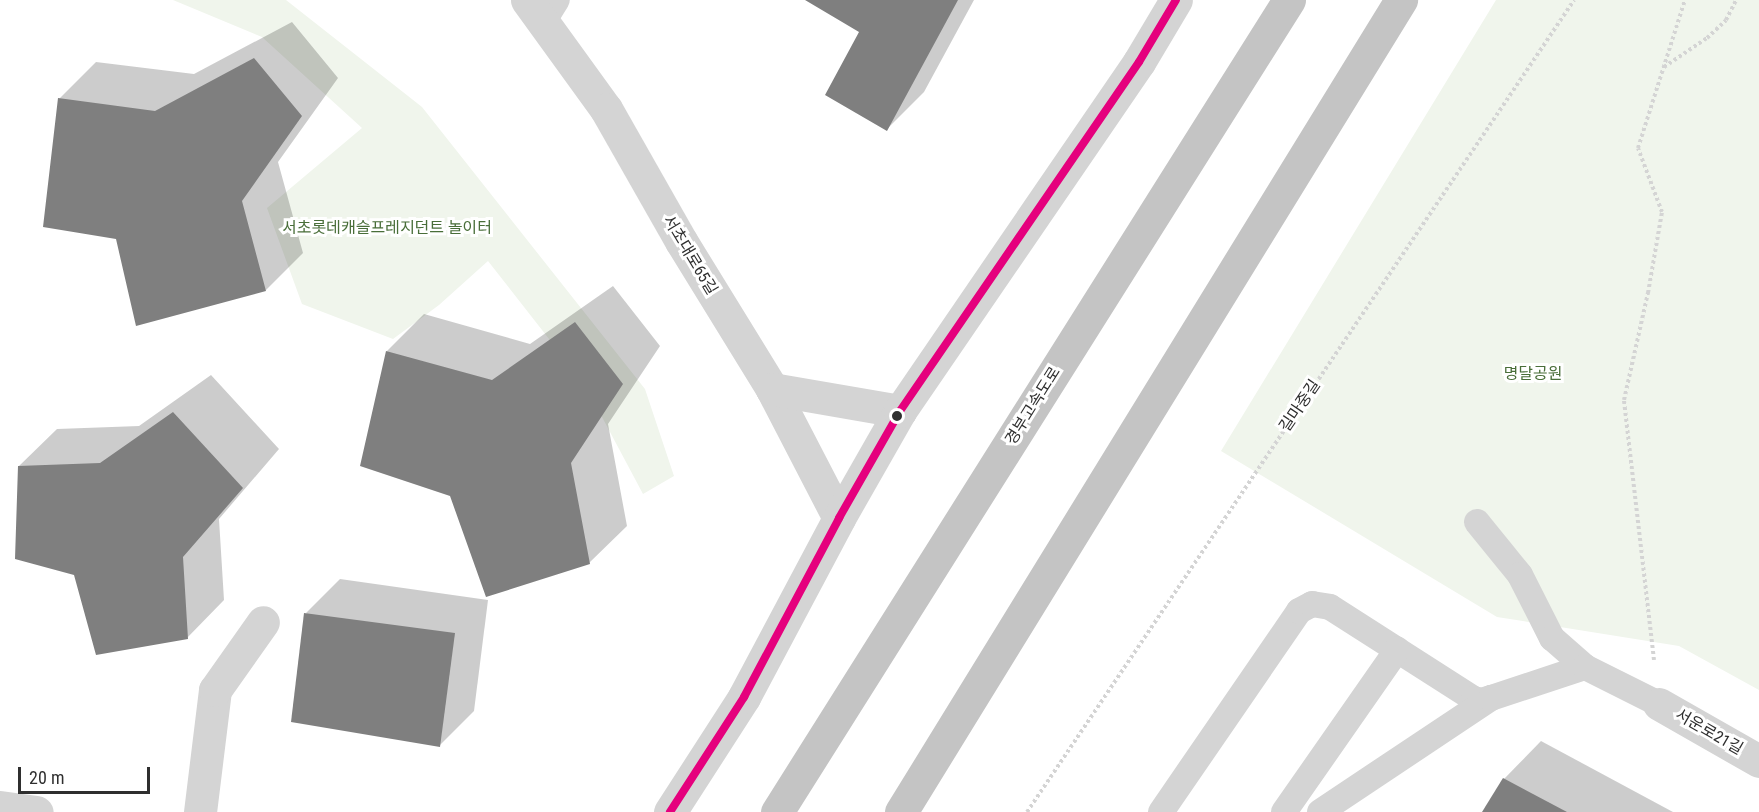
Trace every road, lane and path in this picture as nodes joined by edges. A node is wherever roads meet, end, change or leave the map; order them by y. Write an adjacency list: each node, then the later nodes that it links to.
1 (1176, 0): 10 (street)
2 (1289, 0): 23 (highway, 경부고속도로)
3 (1401, 0): 24 (highway)
4 (1574, 0): 25 (path, 길마중길)
5 (1685, 0): 8 (path)
6 (1736, 0): 8 (path)
7 (542, 7): 9 (street, 서초대로65길)
8 (1664, 67): 17 (path)
9 (772, 389): 10 (street); 11 (street, 서초대로65길)
10 (900, 411): 11 (street)
11 (838, 518): 22 (street)
12 (1477, 522): 15 (lane)
13 (263, 622): 21 (street)
14 (1397, 650): 16 (lane); 26 (lane); 27 (lane)
15 (1586, 667): 16 (lane); 17 (lane)
16 (1491, 698): 28 (lane)
17 (1659, 704): 18 (street, 서운로21길)
18 (1759, 761)
19 (0, 807): 20 (street)
20 (37, 812)
21 (200, 812)
22 (670, 812)
23 (777, 812)
24 (901, 812)
25 (1027, 812)
26 (1161, 812)
27 (1284, 812)
28 (1320, 812)

